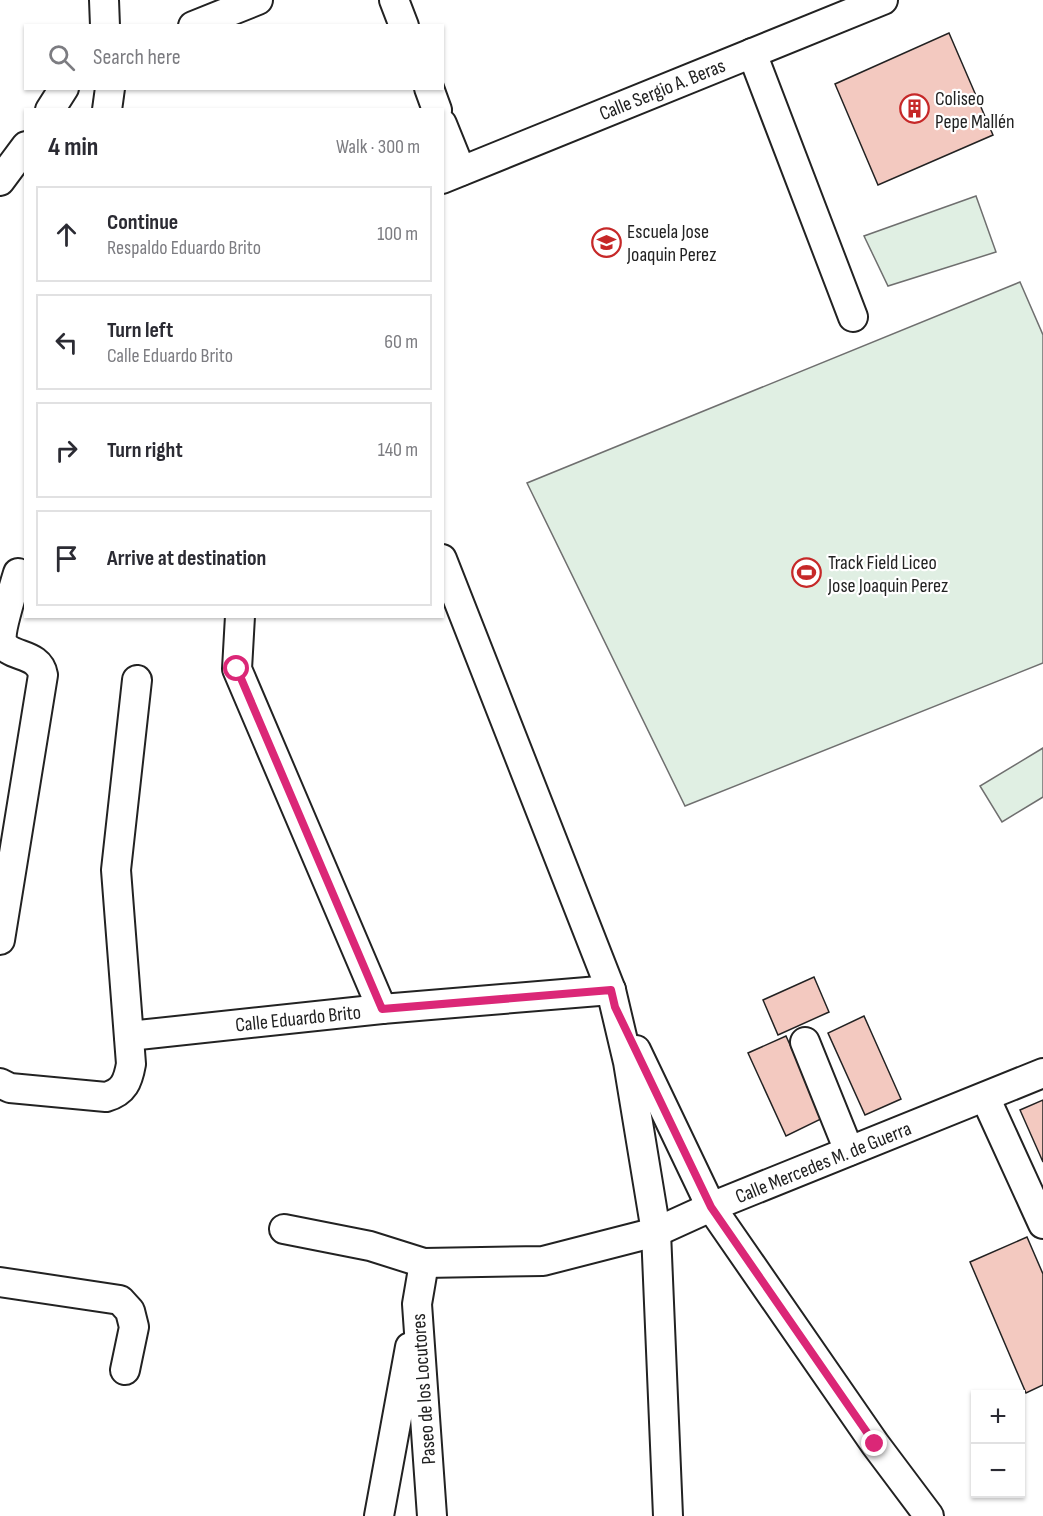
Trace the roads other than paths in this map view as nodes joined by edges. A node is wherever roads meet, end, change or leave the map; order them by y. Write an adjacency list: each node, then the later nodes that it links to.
1 (104, 0): 5 (street)
2 (258, 0): 6 (street)
3 (394, 0): 7 (street)
4 (883, 0): 8 (street, Calle Sergio A. Beras)
5 (105, 24)
6 (198, 24)
7 (403, 24)
8 (752, 53): 18 (street, Calle Sergio A. Beras); 19 (street)
9 (63, 90): 12 (street)
10 (110, 90): 13 (street)
11 (430, 90): 14 (street)
12 (51, 108)
13 (107, 108)
14 (436, 108)
15 (444, 134): 18 (street)
16 (24, 148): 17 (street)
17 (3, 174)
18 (452, 175)
19 (853, 317)
20 (444, 564): 25 (street)
21 (14, 570): 24 (street)
22 (240, 618): 26 (street)
23 (137, 680): 27 (street)
24 (0, 940)
25 (613, 999): 26 (street, Calle Eduardo Brito); 33 (street); 36 (street)
26 (382, 1009): 27 (street, Calle Eduardo Brito)
27 (129, 1036): 30 (street)
28 (805, 1042): 32 (street)
29 (1043, 1073): 31 (street, Calle Mercedes M. de Guerra)
30 (0, 1083)
31 (985, 1097): 32 (street, Calle Mercedes M. de Guerra); 34 (street)
32 (849, 1151): 33 (street, Calle Mercedes M. de Guerra)
33 (711, 1207): 36 (street, Calle Mercedes M. de Guerra); 44 (street)
34 (1043, 1224)
35 (284, 1229): 37 (street, Calle Mercedes M. de Guerra)
36 (656, 1232): 37 (street, Calle Mercedes M. de Guerra); 43 (street)
37 (424, 1263): 39 (street, Paseo de los Locutores)
38 (0, 1282): 40 (street)
39 (417, 1304): 41 (street); 42 (street, Paseo de los Locutores)
40 (125, 1370)
41 (379, 1516)
42 (432, 1516)
43 (668, 1516)
44 (929, 1516)

